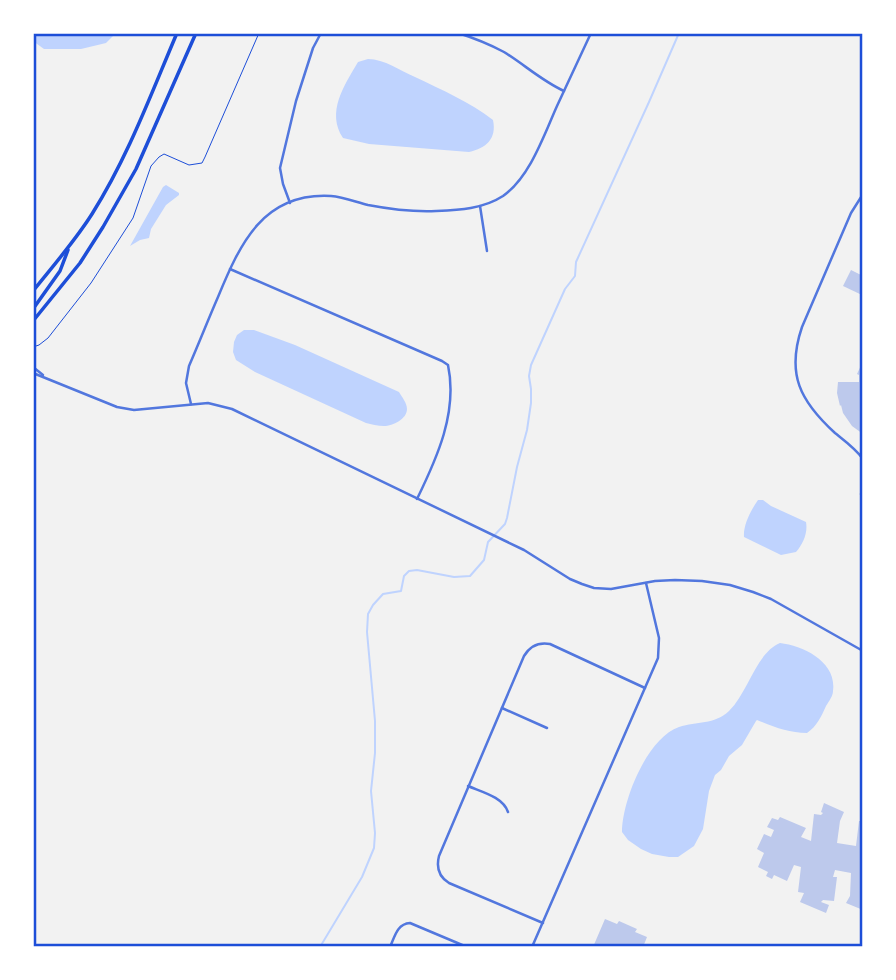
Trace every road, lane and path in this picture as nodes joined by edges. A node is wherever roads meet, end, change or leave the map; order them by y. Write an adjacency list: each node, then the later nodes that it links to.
1 (177, 33): 11 (main road)
2 (196, 33): 16 (main road)
3 (259, 33): 17 (path)
4 (321, 33): 9 (street)
5 (458, 33): 7 (street)
6 (591, 33): 7 (street)
7 (564, 91): 10 (street)
8 (863, 194): 22 (street)
9 (290, 203): 10 (street); 13 (street)
10 (480, 206): 12 (street)
11 (70, 245): 14 (main road); 15 (main road)
12 (487, 251)
13 (230, 268): 21 (street); 23 (street)
14 (33, 291)
15 (33, 309)
16 (33, 321)
17 (33, 346)
18 (33, 367): 20 (street)
19 (33, 373): 20 (street)
20 (46, 377): 21 (street)
21 (191, 404): 23 (street)
22 (863, 459)
23 (417, 499): 24 (street)
24 (646, 583): 25 (street); 26 (street)
25 (863, 651)
26 (645, 688): 27 (street); 31 (street)
27 (502, 708): 28 (street); 29 (street)
28 (547, 728)
29 (468, 786): 30 (street); 31 (street)
30 (508, 812)
31 (543, 923): 34 (street)
32 (390, 947): 33 (street)
33 (467, 947)
34 (533, 947)

